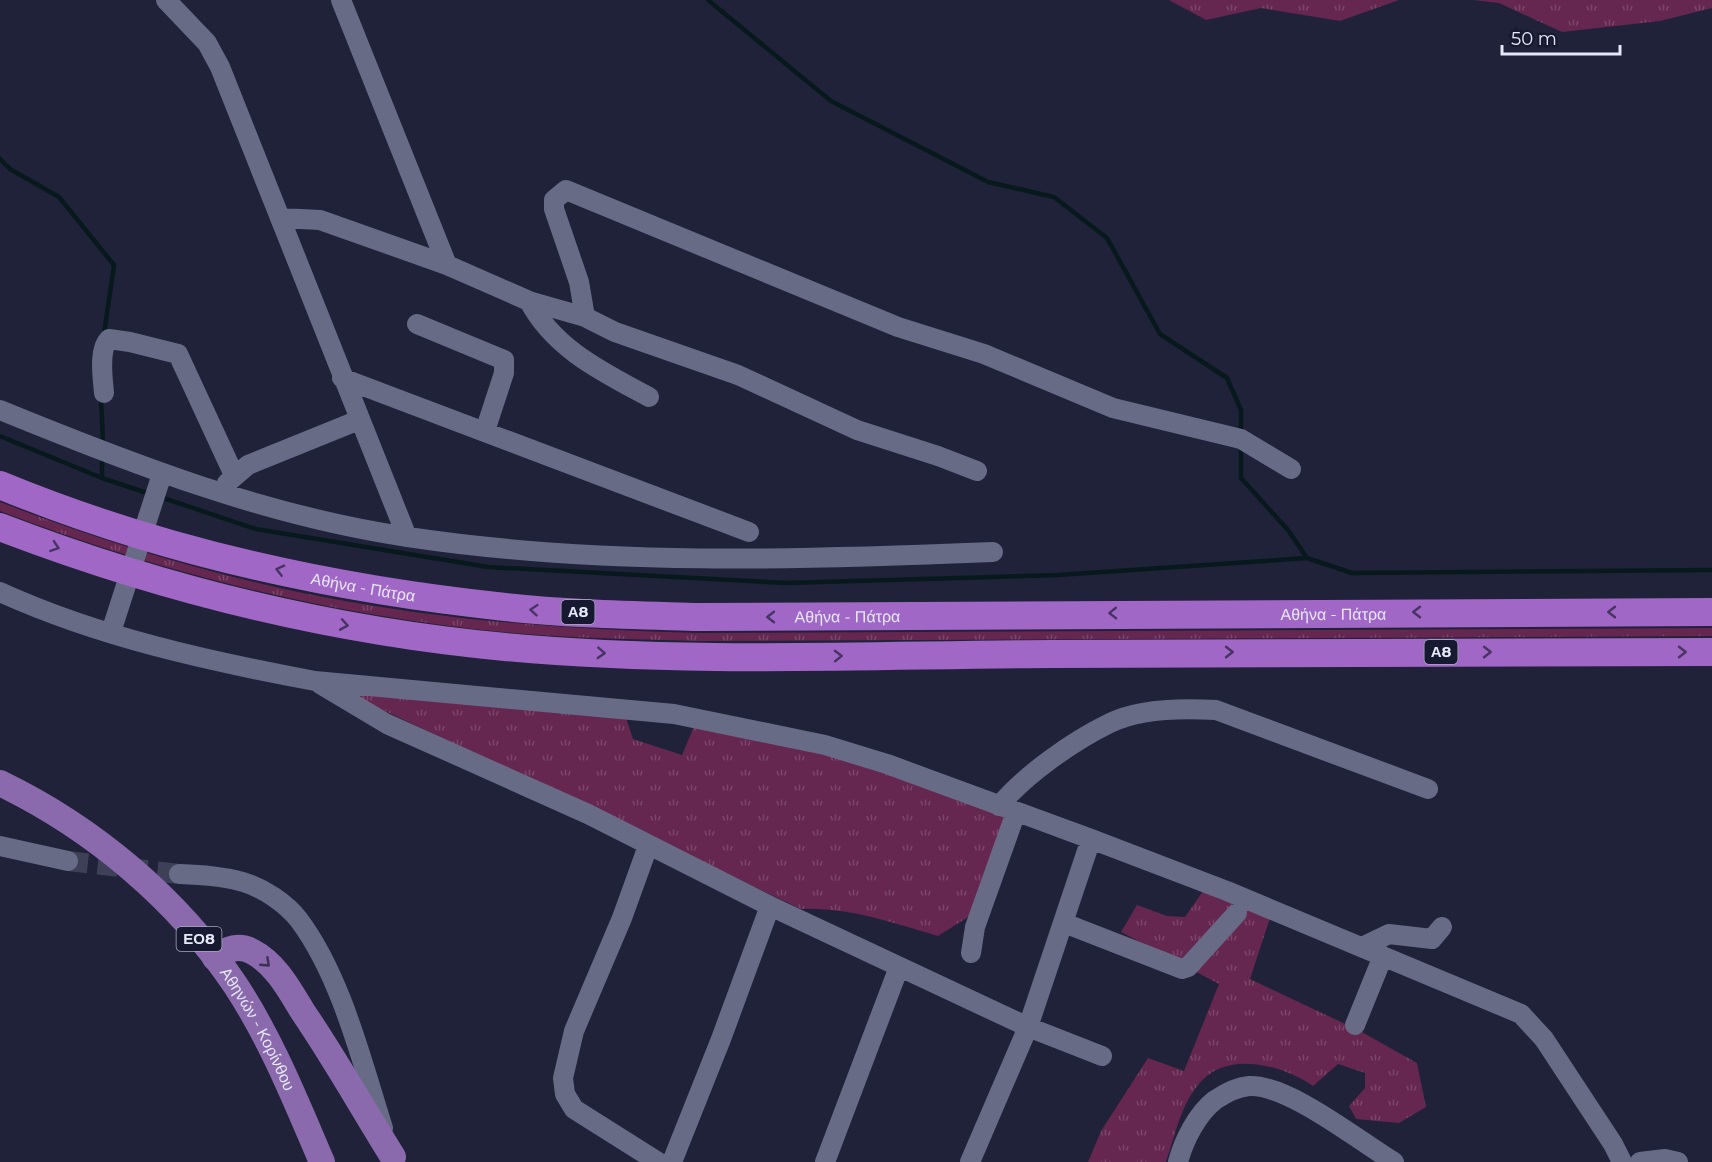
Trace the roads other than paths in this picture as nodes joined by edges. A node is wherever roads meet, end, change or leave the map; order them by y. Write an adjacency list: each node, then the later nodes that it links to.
1 (166, 0): 3 (street)
2 (341, 0): 4 (street)
3 (281, 218): 4 (street); 8 (street)
4 (447, 265): 5 (street)
5 (529, 301): 6 (street); 10 (street)
6 (585, 317): 14 (street); 15 (street)
7 (417, 324): 13 (street)
8 (342, 378): 12 (street); 13 (street)
9 (104, 393): 17 (street)
10 (649, 397)
11 (0, 410): 16 (street)
12 (359, 420): 17 (street); 22 (street)
13 (484, 431): 21 (street)
14 (1291, 469)
15 (977, 471)
16 (162, 474): 19 (street); 26 (street)
17 (234, 475): 19 (street)
18 (0, 485): 25 (highway, Αθήνα - Πάτρα / Α8, one-way to 18)
19 (213, 490): 22 (street)
20 (0, 527): 27 (highway, Α8, one-way to 27)
21 (749, 532)
22 (407, 537): 23 (street)
23 (993, 552)
24 (0, 592): 26 (street)
25 (1712, 612)
26 (111, 632): 28 (street)
27 (1712, 652)
28 (315, 681): 31 (street); 34 (street)
29 (0, 783): 44 (main road, Αθηνών - Κορίνθου / ΕΟ8)
30 (1428, 789): 31 (street)
31 (1008, 809): 32 (street); 42 (street)
32 (1091, 839): 39 (street); 41 (street)
33 (0, 846): 35 (street)
34 (648, 846): 37 (street); 51 (street)
35 (68, 861)
36 (179, 874): 49 (street)
37 (770, 906): 45 (street); 52 (street)
38 (1237, 913): 39 (street)
39 (1064, 923): 47 (street)
40 (1442, 927): 41 (street)
41 (1362, 947): 43 (street)
42 (971, 953)
43 (1383, 956): 46 (street); 57 (street)
44 (215, 958): 49 (main road, one-way to 49); 50 (main road, Αθηνών - Κορίνθου / ΕΟ8)
45 (900, 967): 47 (street); 53 (street)
46 (1355, 1025)
47 (1028, 1027): 48 (street); 54 (street)
48 (1102, 1056)
49 (393, 1160)
50 (322, 1162)
51 (658, 1162)
52 (672, 1162)
53 (825, 1162)
54 (970, 1162)
55 (1178, 1162): 56 (street)
56 (1394, 1162)
57 (1622, 1162)
58 (1640, 1162): 59 (street)
59 (1678, 1162)

